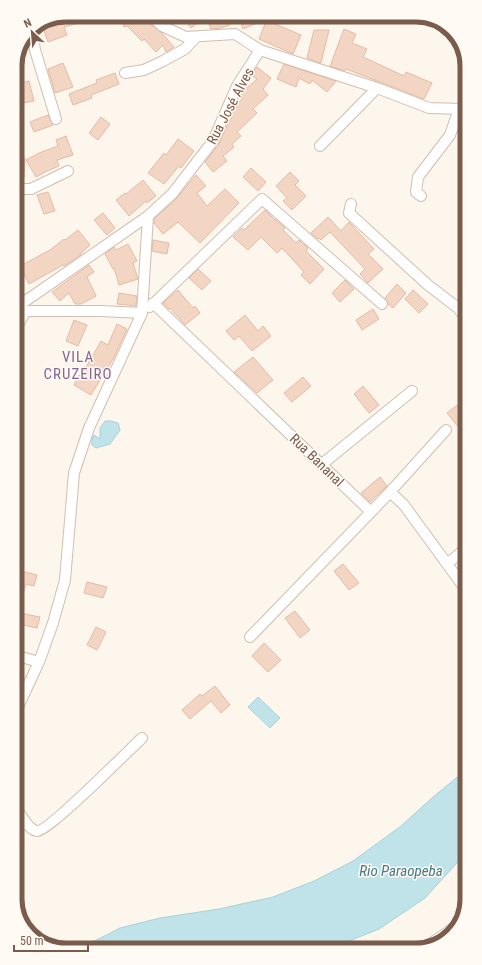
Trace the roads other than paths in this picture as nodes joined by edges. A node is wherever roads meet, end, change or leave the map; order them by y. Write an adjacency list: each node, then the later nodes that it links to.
1 (158, 22): 3 (street)
2 (33, 37): 9 (street)
3 (196, 37): 4 (street); 5 (street)
4 (260, 50): 6 (street); 15 (street, Rua José Alves)
5 (125, 73)
6 (377, 88): 7 (street); 10 (street)
7 (460, 109)
8 (460, 111): 13 (street)
9 (56, 119)
10 (320, 146)
11 (68, 171): 12 (street)
12 (22, 189)
13 (421, 196)
14 (350, 204): 20 (street)
15 (148, 216): 18 (street, Rua José Alves); 21 (street)
16 (153, 303): 17 (street); 21 (street); 24 (street, Rua Bananal)
17 (382, 304)
18 (22, 308)
19 (22, 309): 21 (street)
20 (460, 311)
21 (142, 314): 32 (street)
22 (412, 391): 24 (street)
23 (446, 430): 25 (street)
24 (321, 465): 26 (street, Rua Bananal)
25 (390, 492): 26 (street); 28 (street)
26 (371, 512): 30 (street)
27 (460, 553): 28 (street)
28 (447, 564): 29 (street)
29 (460, 582)
30 (250, 637)
31 (22, 657): 32 (street)
32 (39, 662): 33 (street)
33 (22, 698)
34 (142, 738): 35 (street)
35 (22, 816)

